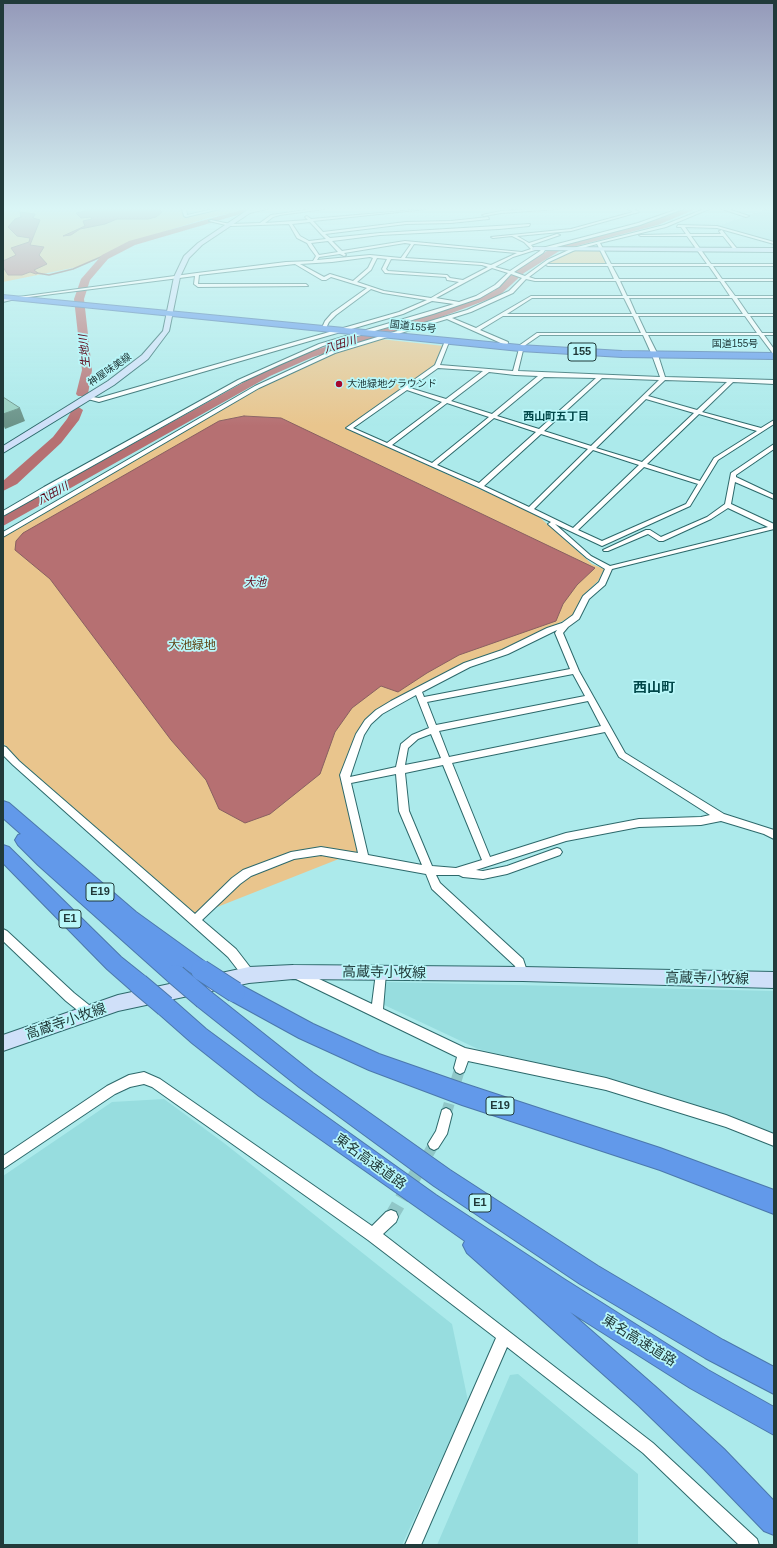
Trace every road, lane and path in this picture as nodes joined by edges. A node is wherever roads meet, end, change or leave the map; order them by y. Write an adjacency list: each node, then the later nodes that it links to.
1 (143, 281): 13 (street)
2 (176, 281): 20 (main road, 神屋味美線)
3 (196, 281): 11 (street)
4 (460, 281): 10 (street)
5 (500, 281): 18 (street)
6 (521, 281): 19 (street)
7 (617, 281): 14 (street)
8 (722, 281): 15 (street)
9 (354, 282): 12 (street)
10 (464, 282): 17 (street)
11 (306, 285)
12 (371, 287): 17 (street); 26 (street)
13 (6, 297): 20 (highway, 国道155号 / 155)
14 (625, 297): 15 (street); 21 (street); 22 (street)
15 (734, 297): 16 (street); 23 (street)
16 (774, 297)
17 (430, 299): 18 (street); 28 (street)
18 (459, 303): 19 (street); 29 (street)
19 (473, 310): 25 (street)
20 (170, 314): 26 (highway, 国道155号 / 155); 49 (main road, 神屋味美線)
21 (502, 315): 22 (street); 27 (street)
22 (634, 315): 23 (street); 30 (street)
23 (746, 315): 24 (street); 31 (street)
24 (774, 315)
25 (449, 318): 27 (street); 33 (street)
26 (324, 329): 28 (highway, 国道155号 / 155)
27 (477, 330): 35 (street)
28 (340, 331): 29 (highway, 国道155号 / 155); 49 (street)
29 (359, 333): 33 (highway, 国道155号 / 155); 68 (street)
30 (644, 334): 31 (street); 36 (street); 38 (street)
31 (761, 334): 32 (street); 37 (street)
32 (774, 334)
33 (390, 336): 34 (highway, 国道155号 / 155); 72 (street)
34 (447, 342): 35 (highway, 国道155号 / 155); 39 (street)
35 (505, 347): 36 (highway, 国道155号 / 155)
36 (520, 348): 38 (highway, 国道155号 / 155); 41 (street)
37 (774, 354): 38 (highway, 国道155号 / 155)
38 (654, 355): 44 (street)
39 (437, 366): 40 (street); 47 (street)
40 (488, 370): 41 (street); 50 (street)
41 (515, 373): 42 (street)
42 (543, 375): 43 (street); 52 (street)
43 (600, 377): 44 (street); 55 (street)
44 (663, 379): 45 (street); 48 (street)
45 (732, 381): 46 (street); 51 (street)
46 (774, 382)
47 (406, 388): 50 (street); 56 (street)
48 (644, 397): 51 (street); 58 (street)
49 (87, 398): 59 (main road, 神屋味美線)
50 (447, 402): 52 (street); 56 (street)
51 (698, 412): 54 (street); 61 (street)
52 (493, 416): 55 (street); 60 (street)
53 (774, 422): 54 (street)
54 (761, 430): 63 (street)
55 (541, 431): 58 (street); 64 (street)
56 (388, 445): 60 (street)
57 (774, 446): 62 (street)
58 (592, 448): 61 (street); 67 (street)
59 (3, 450)
60 (434, 464): 64 (street)
61 (644, 465): 63 (street); 71 (street)
62 (732, 478): 65 (street); 66 (street)
63 (700, 483): 71 (street)
64 (480, 486): 67 (street)
65 (772, 494)
66 (728, 505): 70 (street); 73 (street)
67 (530, 510): 69 (street)
68 (3, 514)
69 (549, 519): 71 (street); 74 (street)
70 (774, 527): 74 (street)
71 (573, 531)
72 (3, 535)
73 (606, 550)
74 (608, 568): 75 (street)
75 (565, 625): 76 (street); 77 (street)
76 (575, 671): 78 (street); 79 (street)
77 (418, 691): 79 (street); 85 (street)
78 (590, 698): 80 (street); 81 (street)
79 (422, 700): 81 (street)
80 (607, 728): 83 (street); 87 (street)
81 (434, 729): 83 (street); 84 (street)
82 (3, 749): 96 (street)
83 (446, 760): 84 (street); 93 (street)
84 (400, 770): 85 (street); 94 (street)
85 (346, 780): 92 (street)
86 (3, 808): 112 (highway, E19, bridge)
87 (720, 817): 89 (street); 93 (street)
88 (3, 819): 117 (highway, E1, bridge)
89 (774, 835)
90 (3, 852): 113 (highway, 東名高速道路 / E1, bridge)
91 (556, 852): 95 (street)
92 (364, 858): 94 (street); 96 (street)
93 (487, 861): 95 (street)
94 (428, 870): 95 (street); 100 (street)
95 (456, 872)
96 (195, 920): 101 (street)
97 (3, 934): 104 (street)
98 (293, 972): 99 (main road, 高蔵寺小牧線); 101 (main road, 高蔵寺小牧線); 103 (street)
99 (381, 973): 100 (main road, 高蔵寺小牧線); 103 (street)
100 (523, 974): 102 (main road, 高蔵寺小牧線)
101 (249, 975): 104 (main road, 高蔵寺小牧線)
102 (774, 980)
103 (377, 1012): 106 (street)
104 (90, 1014): 105 (main road, 高蔵寺小牧線)
105 (3, 1043)
106 (464, 1054): 107 (street); 109 (street)
107 (460, 1068)
108 (446, 1114): 110 (street)
109 (774, 1140)
110 (434, 1144)
111 (3, 1163): 115 (street)
112 (774, 1202)
113 (428, 1203): 118 (highway, 東名高速道路 / E1); 119 (highway)
114 (391, 1217): 115 (street)
115 (373, 1234): 116 (street)
116 (504, 1336): 120 (street); 121 (street)
117 (774, 1381)
118 (774, 1422)
119 (774, 1521)
120 (413, 1545)
121 (751, 1545)

